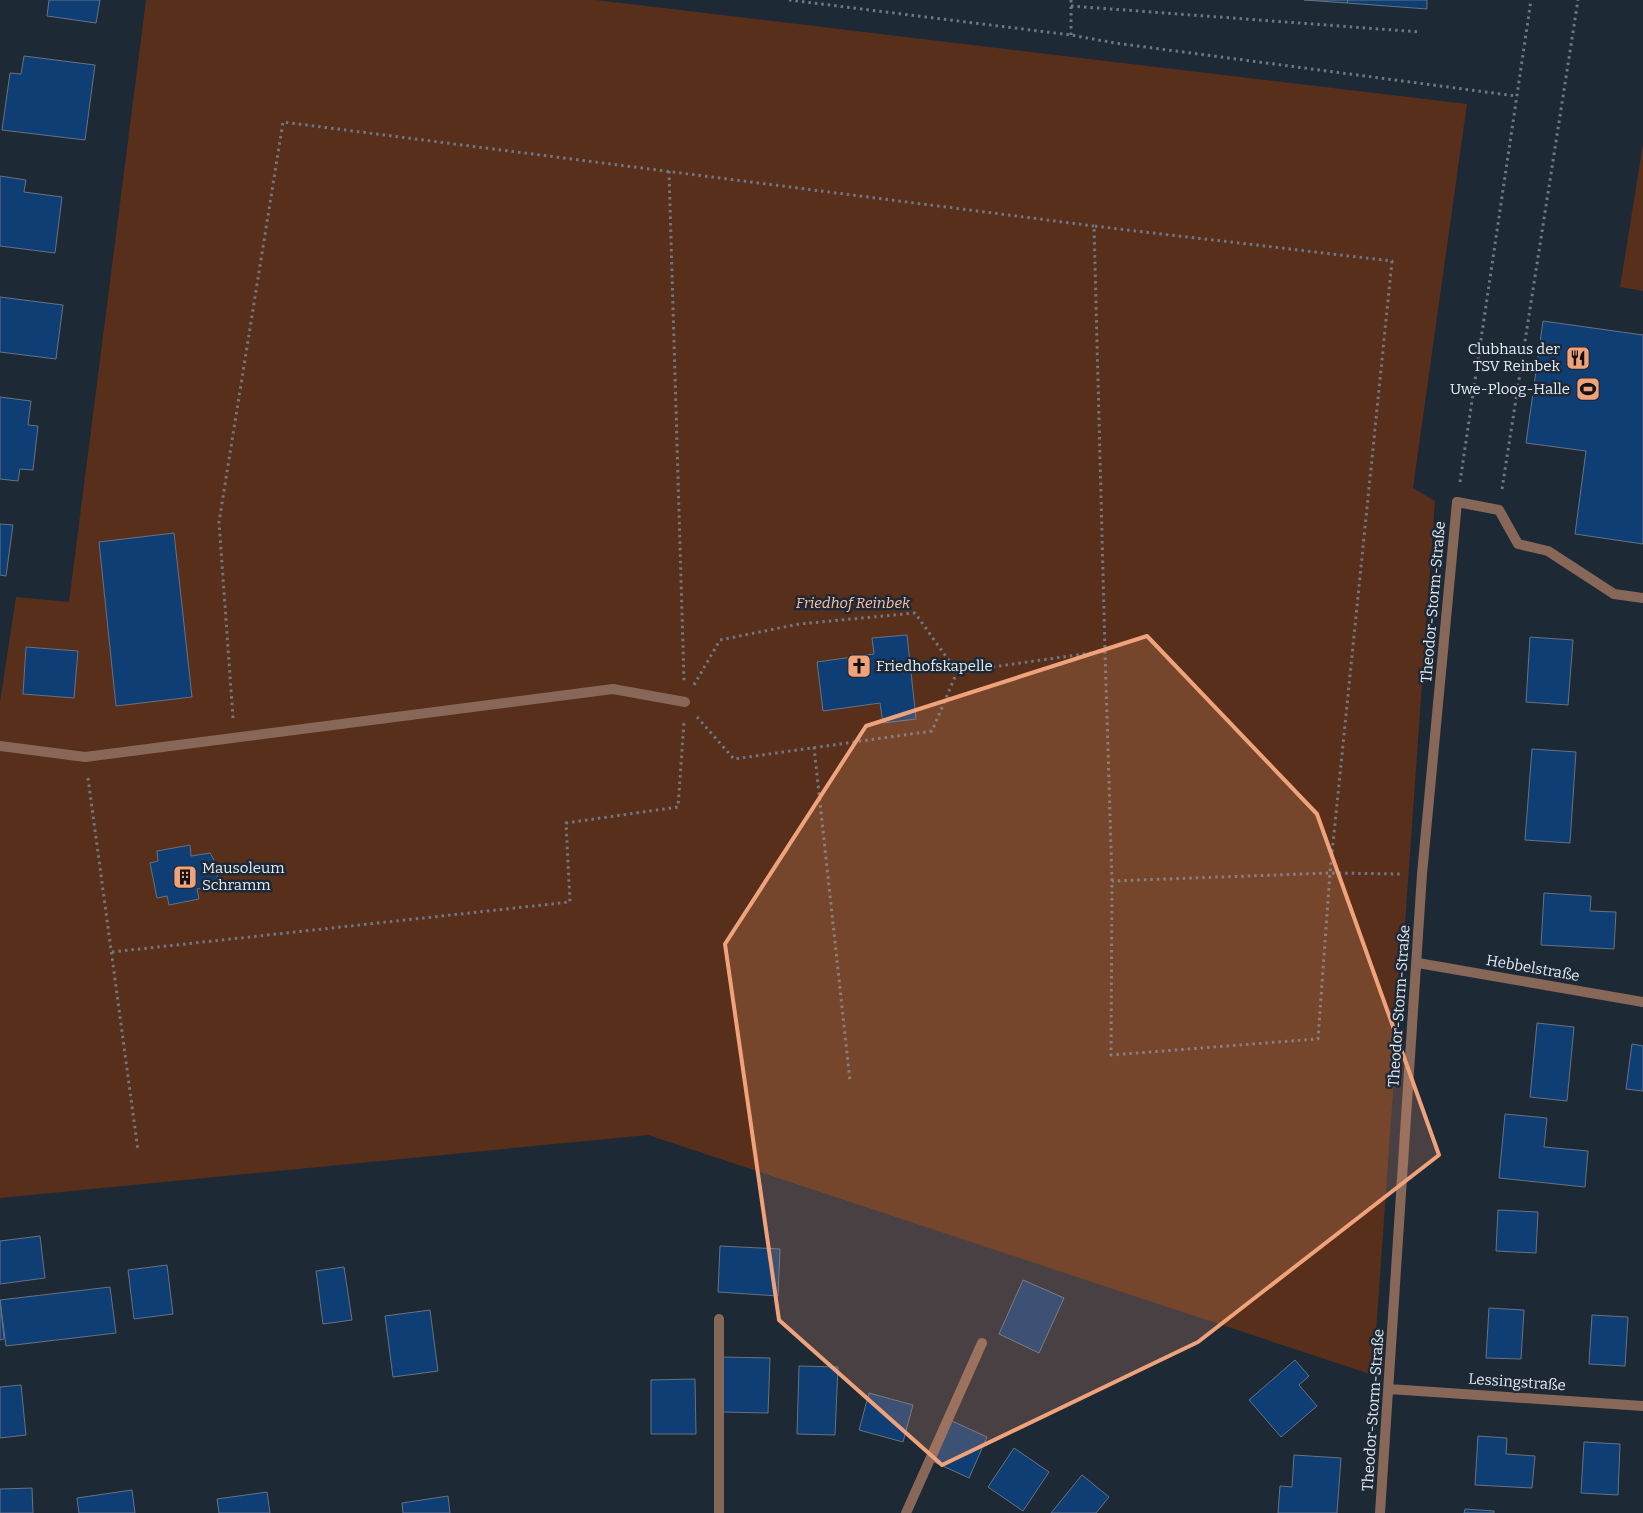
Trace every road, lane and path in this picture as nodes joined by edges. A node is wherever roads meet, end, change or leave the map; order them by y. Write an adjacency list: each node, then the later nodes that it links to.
1 (789, 0): 7 (path)
2 (1071, 0): 5 (path)
3 (1531, 0): 8 (path)
4 (1578, 0): 12 (path)
5 (1070, 6): 6 (path); 7 (path)
6 (1420, 32)
7 (1070, 35): 8 (path)
8 (1516, 96): 11 (path)
9 (669, 171): 10 (path); 16 (path); 17 (path)
10 (1094, 226): 14 (path); 21 (path)
11 (1458, 502): 12 (street); 22 (street, Theodor-Storm-Straße)
12 (1499, 510): 13 (street)
13 (1643, 598)
14 (1105, 651): 15 (path); 23 (path)
15 (957, 672): 16 (path); 19 (path)
16 (685, 702): 17 (street); 19 (path); 24 (path)
17 (235, 736): 20 (street)
18 (0, 746): 20 (street)
19 (814, 746): 27 (path)
20 (85, 757): 24 (path)
21 (1330, 873): 22 (path); 23 (path); 23 (path)
22 (1422, 874): 25 (street, Theodor-Storm-Straße)
23 (1112, 881)
24 (112, 952): 28 (path)
25 (1418, 963): 26 (street, Hebbelstraße); 31 (street, Theodor-Storm-Straße)
26 (1643, 1002)
27 (850, 1081)
28 (138, 1151)
29 (719, 1319): 33 (street)
30 (982, 1343): 34 (street)
31 (1389, 1389): 32 (street, Lessingstraße); 35 (street, Theodor-Storm-Straße)
32 (1643, 1406)
33 (718, 1513)
34 (906, 1513)
35 (1380, 1513)

